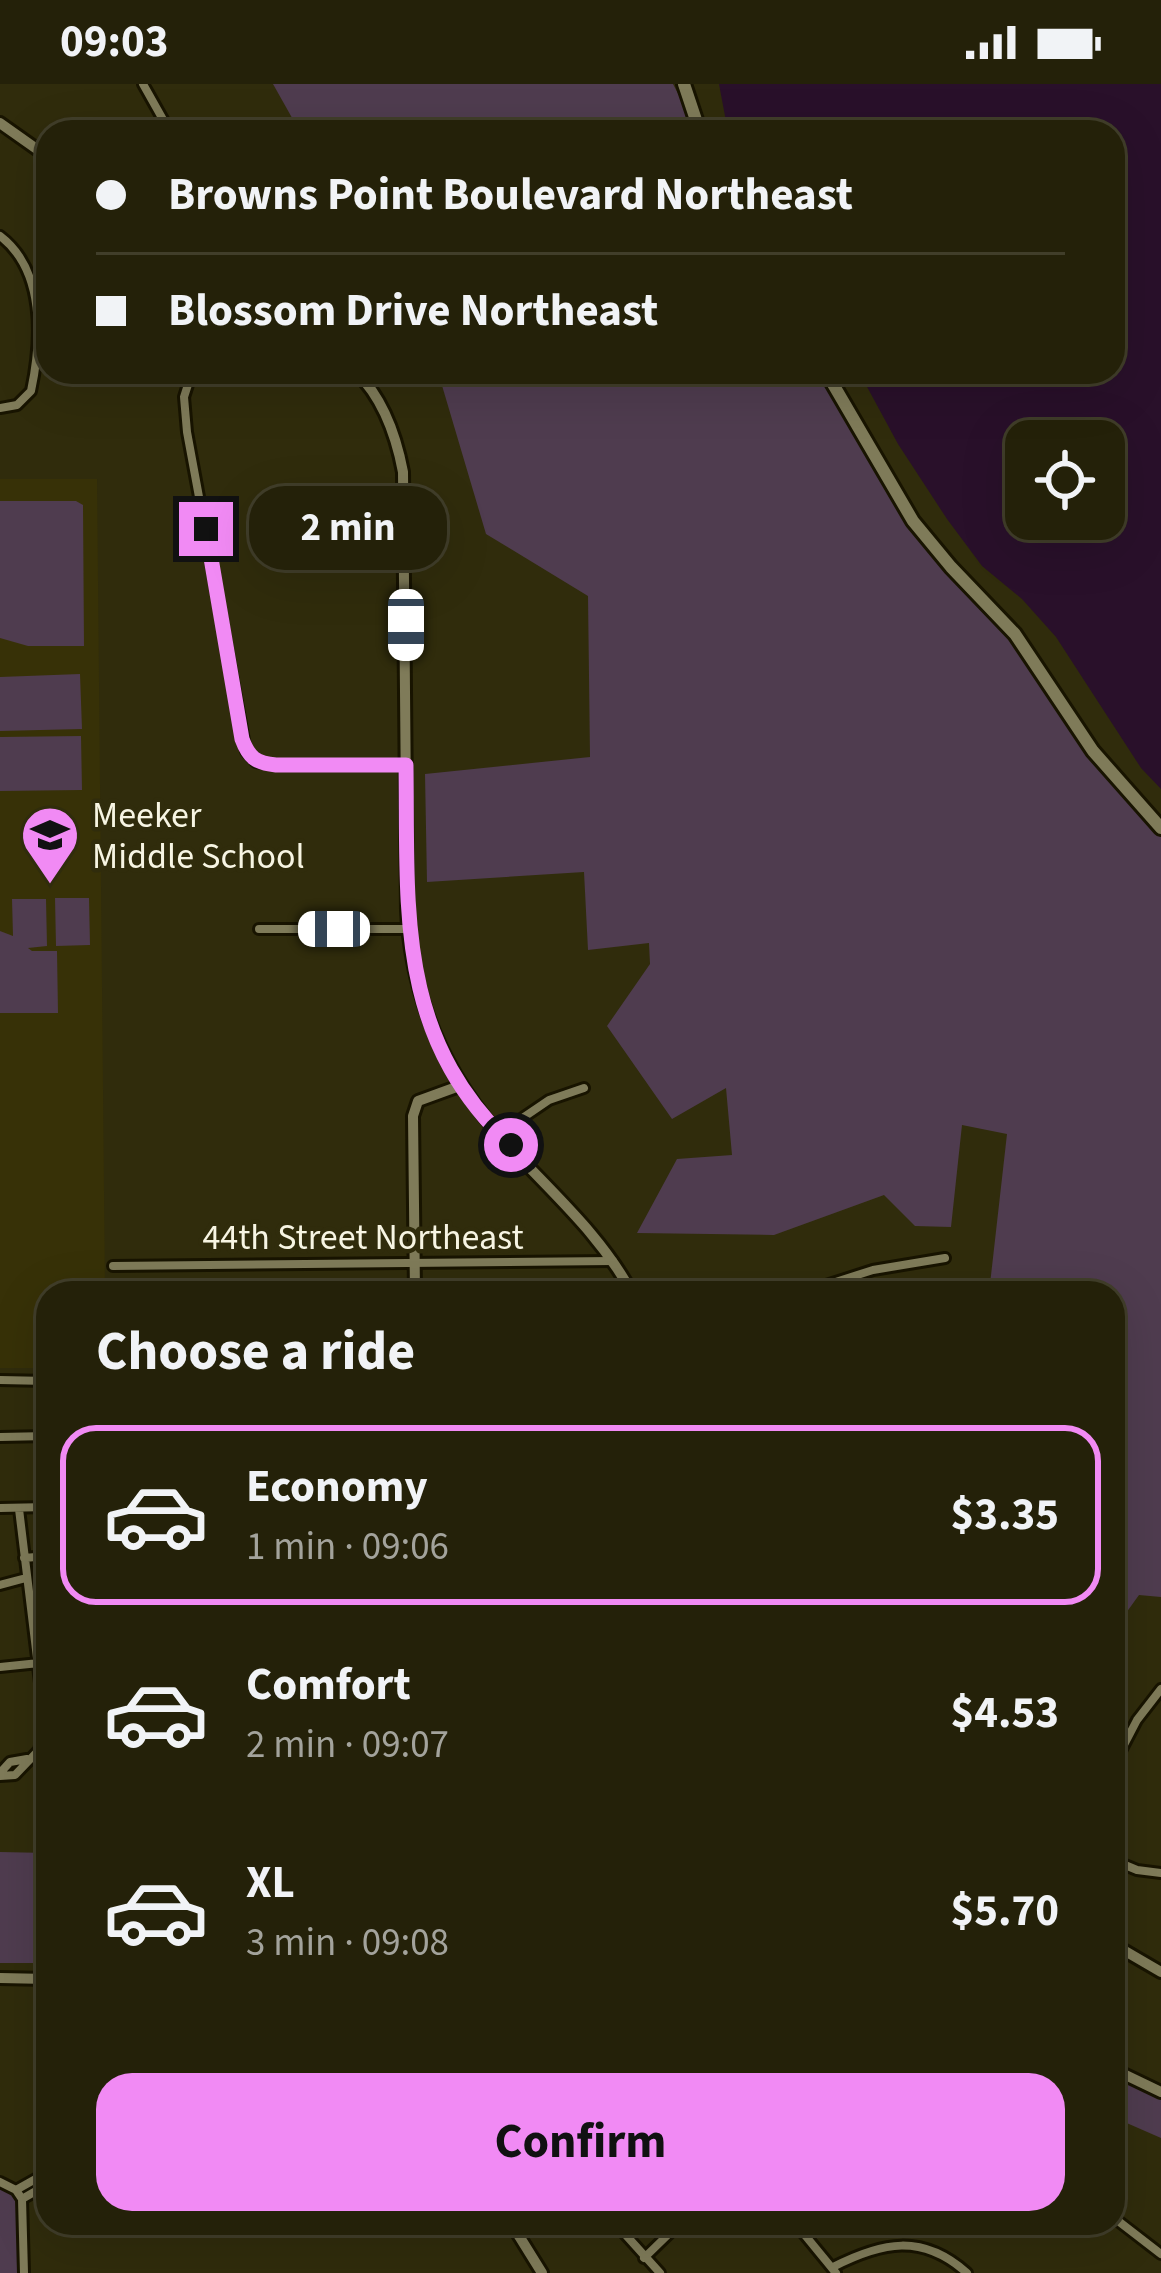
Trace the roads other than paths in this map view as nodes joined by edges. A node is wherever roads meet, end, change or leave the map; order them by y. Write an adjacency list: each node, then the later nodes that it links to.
1 (142, 84): 3 (street)
2 (684, 84): 4 (main road)
3 (163, 120)
4 (696, 120)
5 (0, 123): 6 (street)
6 (36, 148)
7 (0, 236): 11 (street)
8 (188, 384): 12 (street)
9 (365, 384): 12 (street)
10 (833, 384): 13 (main road)
11 (0, 408)
12 (406, 765): 15 (street)
13 (1161, 827)
14 (259, 929): 15 (street)
15 (408, 929): 16 (street)
16 (462, 1085): 18 (street); 21 (street)
17 (584, 1088): 18 (street)
18 (499, 1134): 20 (street)
19 (945, 1258): 25 (street)
20 (613, 1261): 21 (street, 44th Street Northeast); 24 (street)
21 (415, 1263): 22 (street, 44th Street Northeast); 23 (street)
22 (113, 1265)
23 (415, 1281)
24 (625, 1281)
25 (839, 1281)
26 (0, 1380): 27 (street)
27 (36, 1381)
28 (36, 1436): 29 (street)
29 (0, 1437)
30 (0, 1508): 32 (street)
31 (36, 1508): 32 (street)
32 (19, 1509): 34 (street)
33 (36, 1557): 34 (street)
34 (24, 1558): 35 (street)
35 (26, 1578): 36 (street); 37 (street)
36 (0, 1585)
37 (35, 1635): 38 (street)
38 (36, 1642)
39 (36, 1663): 40 (street)
40 (0, 1667)
41 (1161, 1689): 42 (street)
42 (1125, 1743)
43 (36, 1753): 44 (street)
44 (0, 1774)
45 (1125, 1865): 46 (street)
46 (1161, 1873)
47 (1125, 1951): 48 (street)
48 (1161, 1972)
49 (0, 1978): 50 (street)
50 (36, 1979)
51 (1125, 2075): 52 (street)
52 (1161, 2092)
53 (36, 2180): 56 (street)
54 (0, 2182): 56 (street)
55 (36, 2189): 56 (street)
56 (19, 2195): 65 (street)
57 (1125, 2226): 62 (street)
58 (518, 2235): 66 (street)
59 (625, 2235): 63 (street)
60 (668, 2235): 63 (street)
61 (805, 2235): 64 (street)
62 (1161, 2254)
63 (644, 2258): 67 (street)
64 (835, 2270): 68 (street)
65 (24, 2273)
66 (542, 2273)
67 (660, 2273)
68 (967, 2273)

